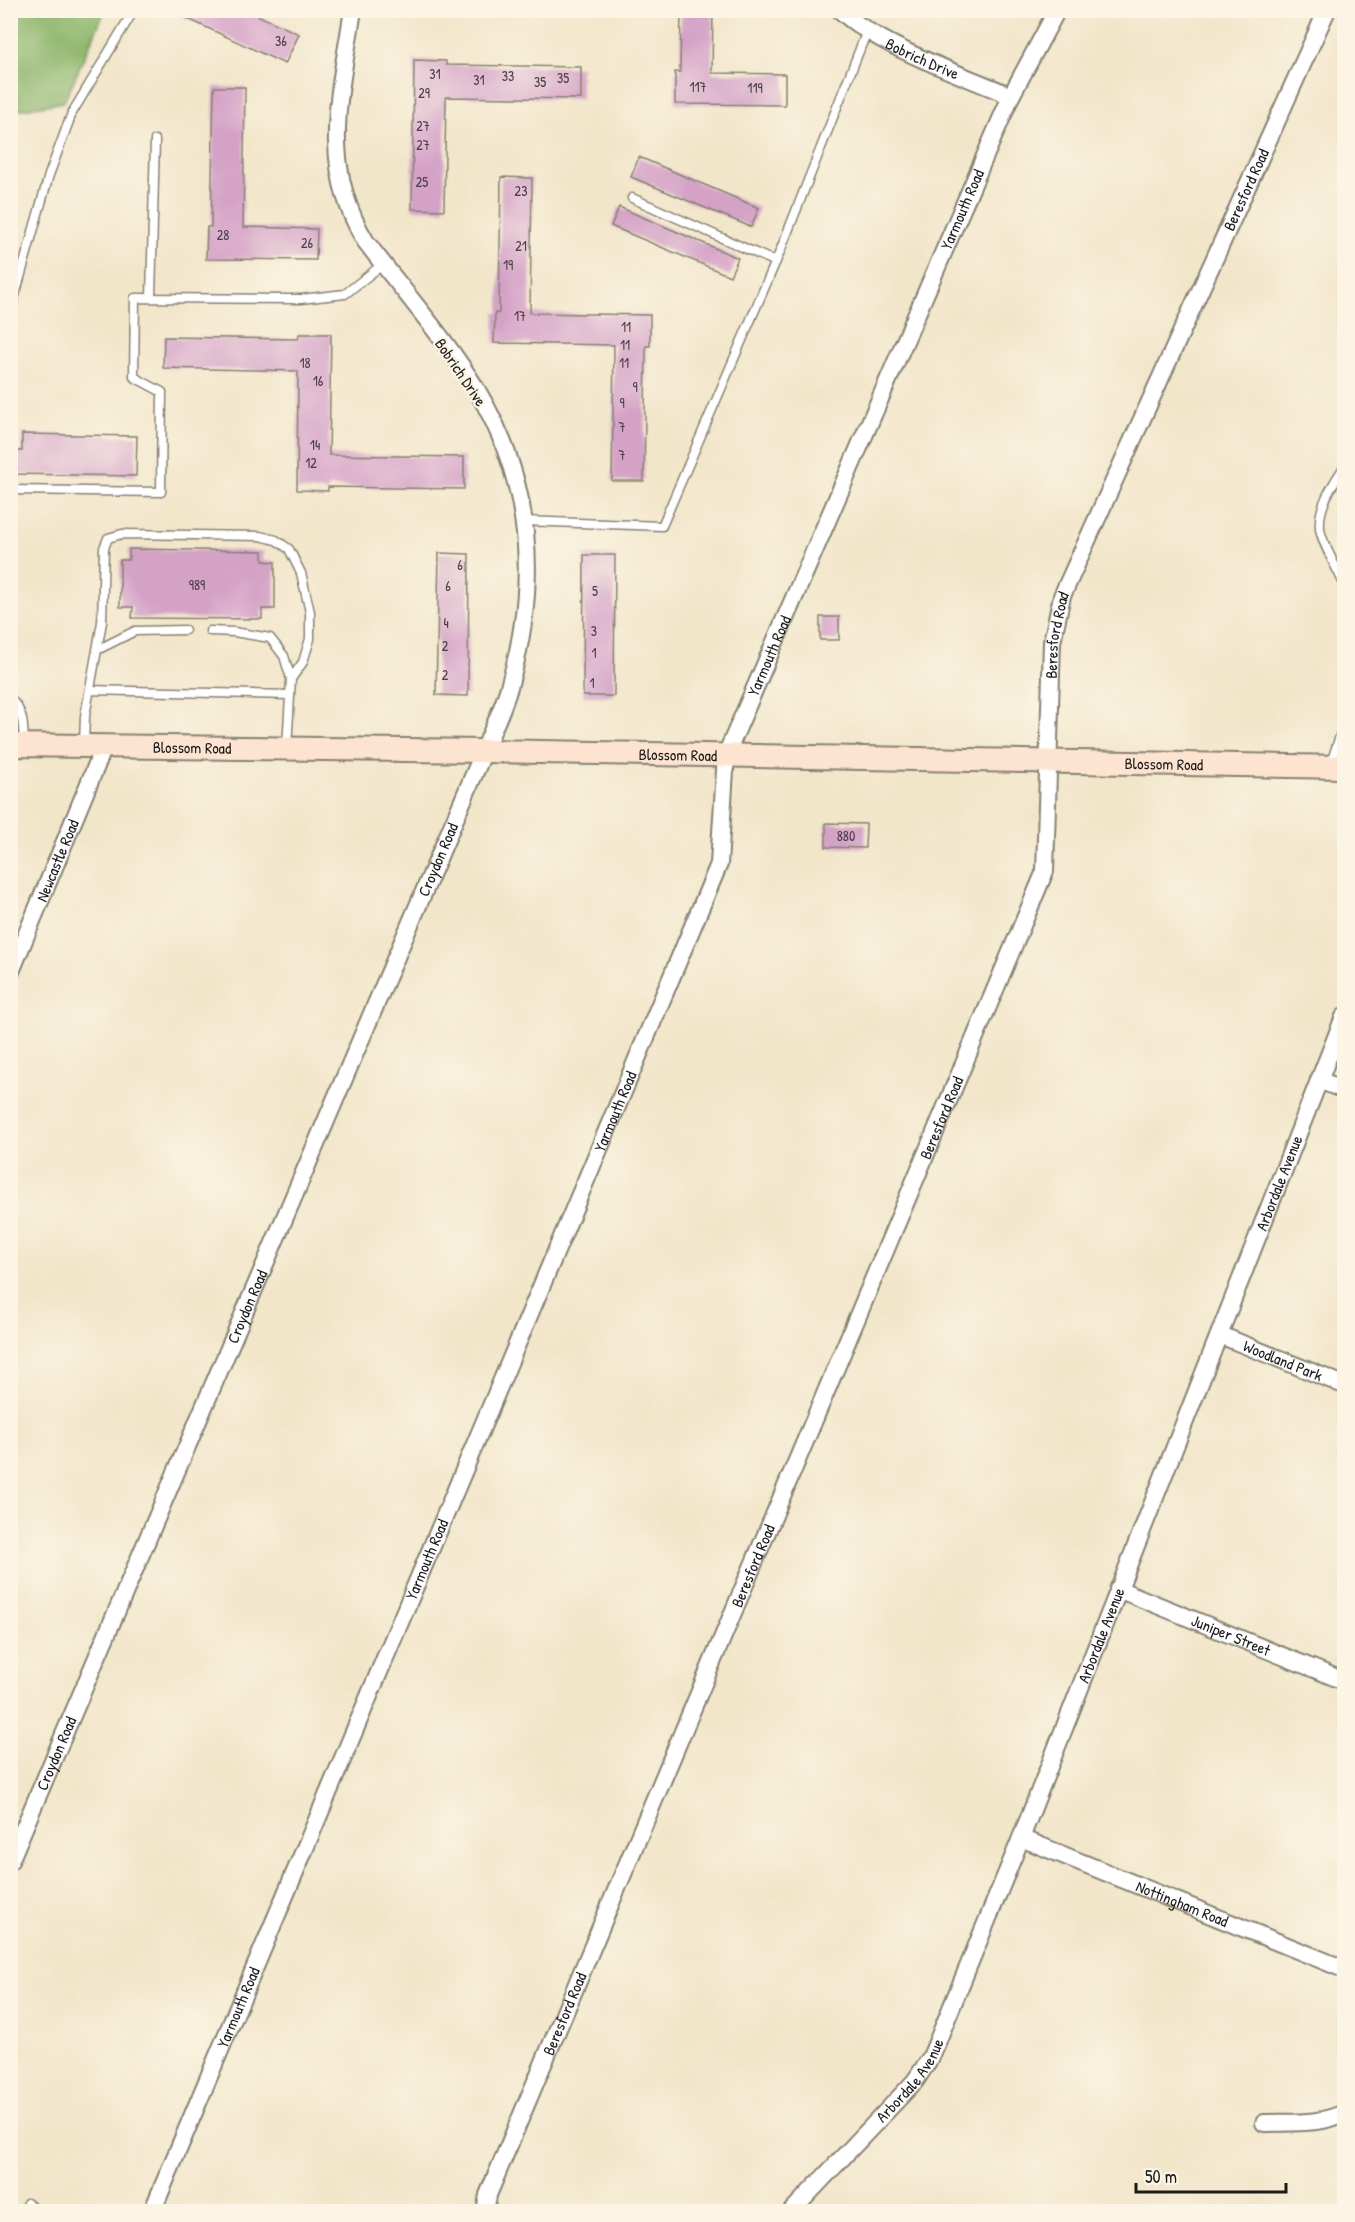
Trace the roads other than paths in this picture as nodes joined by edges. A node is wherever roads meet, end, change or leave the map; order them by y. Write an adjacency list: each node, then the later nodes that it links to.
1 (134, 10): 13 (lane)
2 (353, 10): 11 (street, Bobrich Drive)
3 (840, 10): 6 (street, Bobrich Drive)
4 (1057, 10): 7 (street, Yarmouth Road)
5 (1327, 10): 31 (street, Beresford Road)
6 (867, 31): 7 (street, Bobrich Drive); 10 (lane)
7 (1011, 96): 30 (street, Yarmouth Road)
8 (155, 140): 12 (lane)
9 (632, 198): 10 (lane)
10 (776, 262): 16 (lane)
11 (383, 264): 12 (lane); 16 (street, Bobrich Drive)
12 (151, 298): 15 (lane)
13 (10, 313)
14 (1344, 467): 17 (lane)
15 (10, 490)
16 (523, 521): 29 (street, Bobrich Drive)
17 (1344, 584)
18 (185, 630): 20 (lane)
19 (210, 631): 21 (lane)
20 (97, 650): 21 (lane); 22 (lane)
21 (291, 679): 23 (lane)
22 (90, 690): 23 (lane); 27 (lane)
23 (290, 695): 28 (lane)
24 (10, 699): 26 (lane)
25 (1344, 724): 32 (lane)
26 (17, 745): 27 (street, Blossom Road)
27 (94, 747): 28 (street, Blossom Road); 33 (street, Newcastle Road)
28 (287, 749): 29 (street, Blossom Road)
29 (484, 751): 30 (street, Blossom Road); 42 (street, Croydon Road)
30 (726, 754): 31 (street, Blossom Road); 48 (street, Yarmouth Road)
31 (1049, 761): 32 (street, Blossom Road); 49 (street, Beresford Road)
32 (1337, 767)
33 (10, 974)
34 (1344, 1017): 35 (street, Arbordale Avenue)
35 (1319, 1080): 36 (street); 37 (street, Arbordale Avenue)
36 (1344, 1090)
37 (1220, 1335): 38 (street, Woodland Park); 39 (street, Arbordale Avenue)
38 (1344, 1385)
39 (1118, 1589): 40 (street, Juniper Street); 41 (street, Arbordale Avenue)
40 (1344, 1681)
41 (1021, 1838): 43 (street, Nottingham Road); 50 (street, Arbordale Avenue)
42 (10, 1861)
43 (1344, 1969)
44 (1344, 2114): 45 (street)
45 (1264, 2123)
46 (27, 2203): 47 (lane)
47 (38, 2211)
48 (152, 2211)
49 (485, 2211)
50 (791, 2211)

